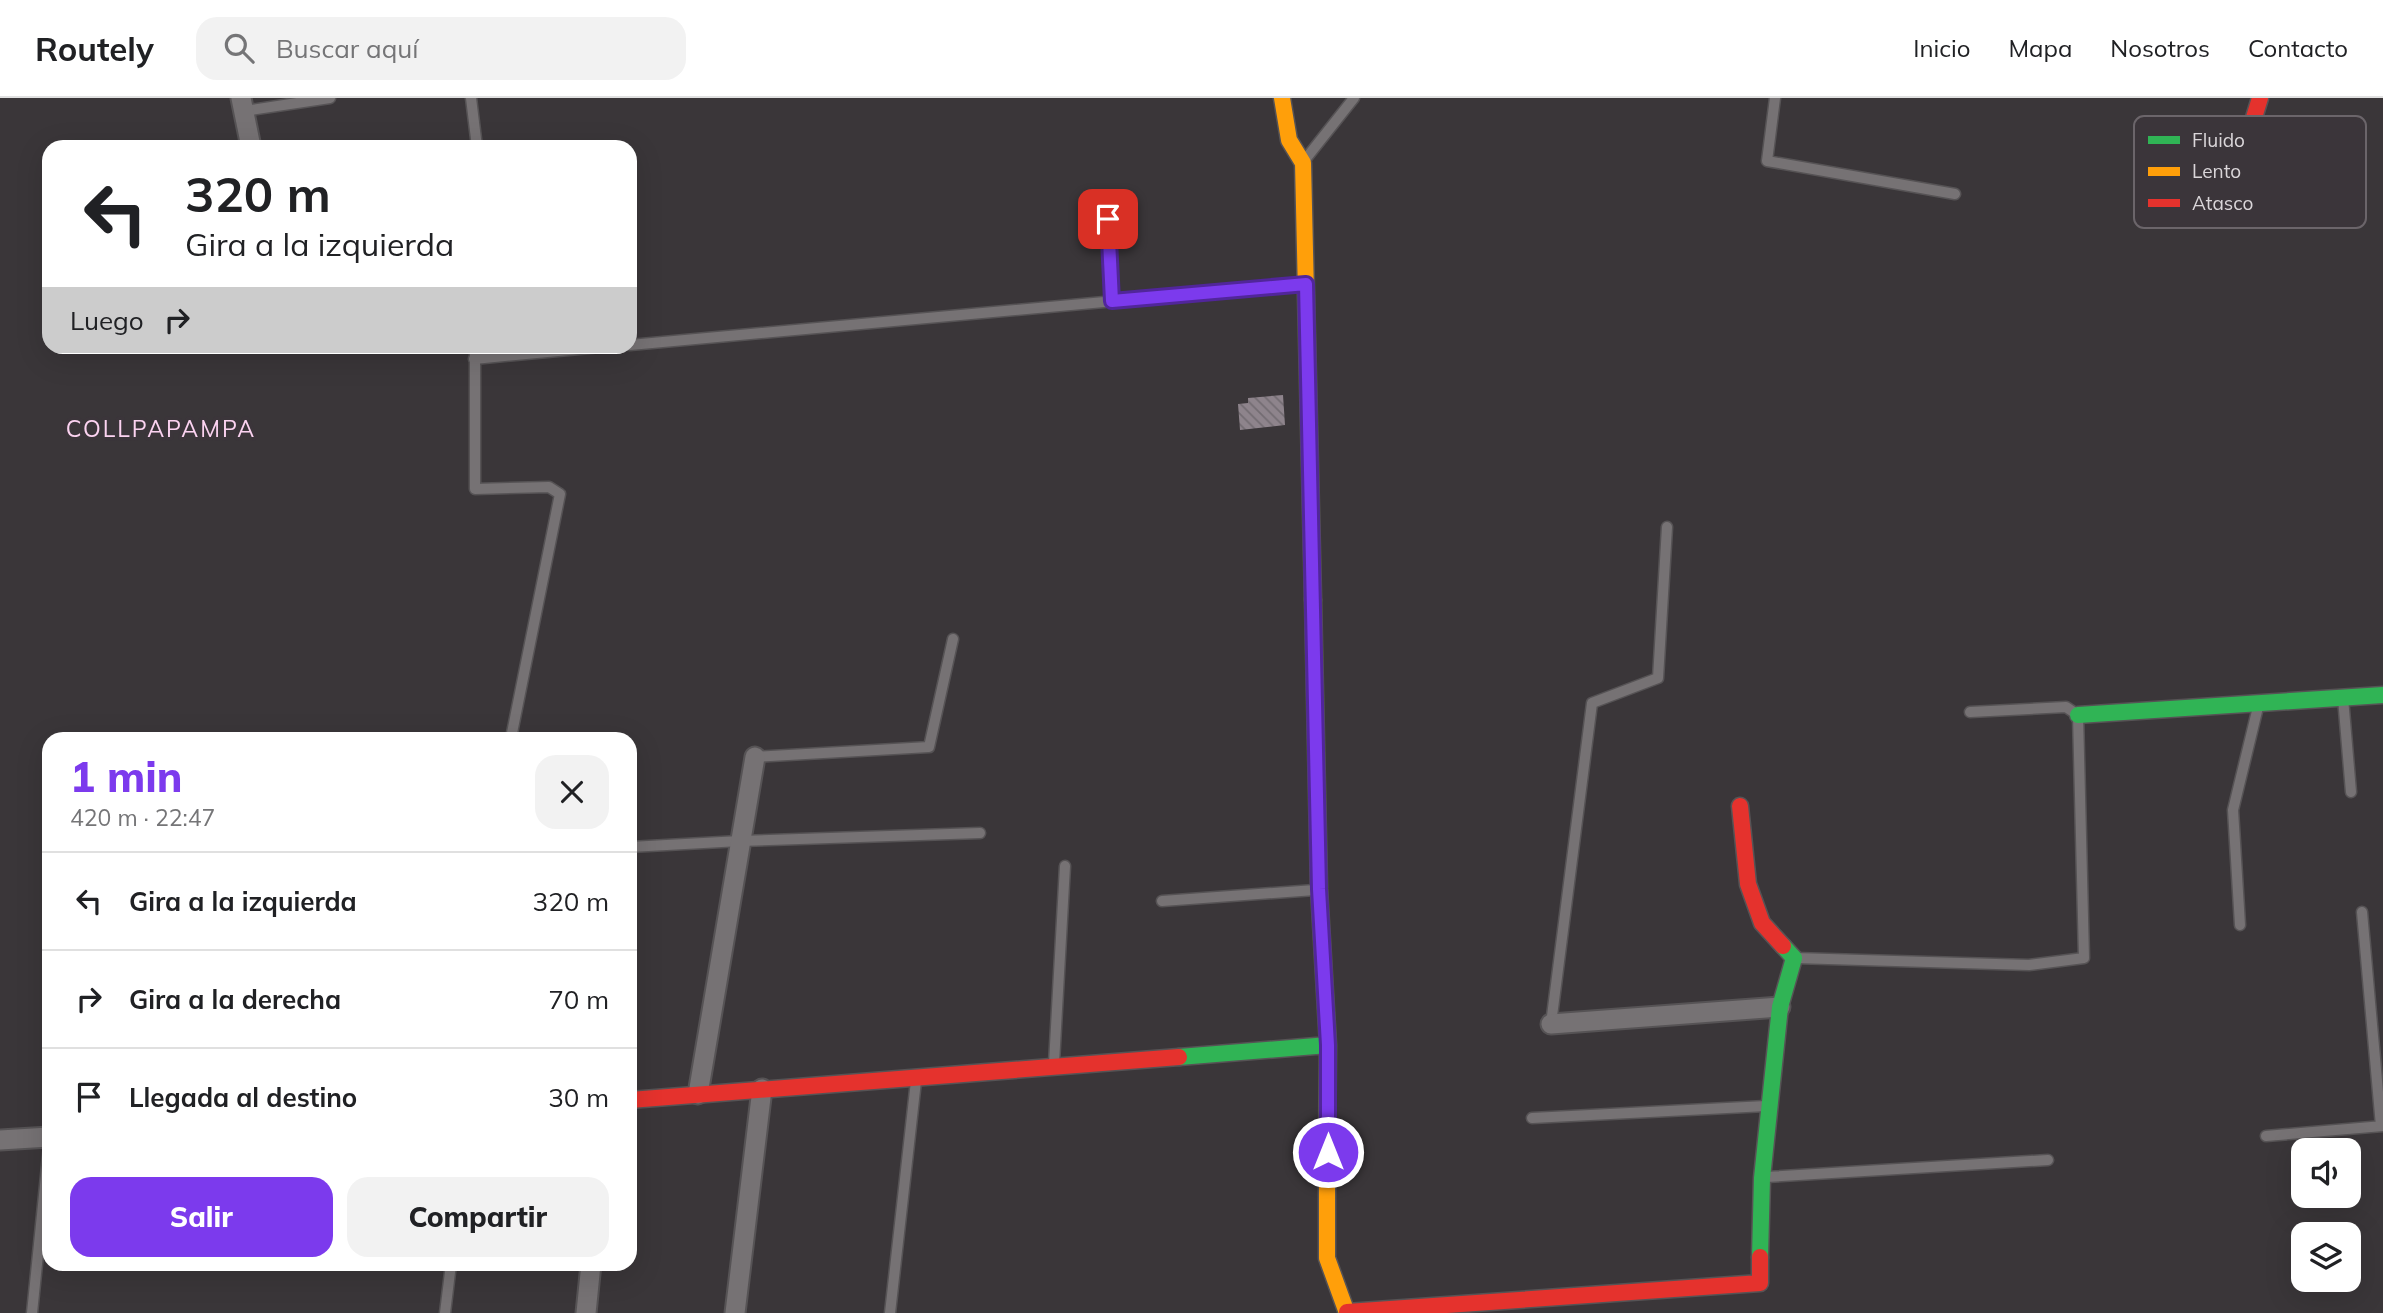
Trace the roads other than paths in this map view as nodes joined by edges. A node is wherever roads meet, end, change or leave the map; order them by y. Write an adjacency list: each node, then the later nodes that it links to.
1 (330, 98): 7 (lane)
2 (471, 98): 10 (lane)
3 (1282, 98): 11 (street)
4 (1354, 98): 11 (lane)
5 (1775, 98): 12 (lane)
6 (2260, 98): 8 (street)
7 (242, 105): 9 (street)
8 (2255, 116)
9 (250, 140)
10 (476, 140)
11 (1303, 163): 14 (street)
12 (1955, 194)
13 (1110, 207): 15 (lane)
14 (1306, 284): 15 (lane); 35 (street)
15 (1112, 301): 16 (lane)
16 (637, 344)
17 (474, 354): 19 (lane)
18 (527, 354): 19 (lane)
19 (474, 359): 27 (lane)
20 (1667, 527): 41 (lane)
21 (953, 639): 28 (lane)
22 (2383, 695): 23 (street)
23 (2343, 698): 24 (street); 29 (lane)
24 (2259, 703): 26 (street); 38 (lane)
25 (1970, 712): 26 (lane)
26 (2078, 715): 39 (lane)
27 (512, 732)
28 (755, 757): 32 (street)
29 (2351, 792)
30 (1740, 806): 39 (street)
31 (980, 833): 32 (lane)
32 (740, 841): 33 (lane); 46 (street)
33 (637, 847)
34 (1065, 866): 43 (lane)
35 (1319, 889): 36 (lane); 42 (street)
36 (1162, 901)
37 (2362, 912): 50 (lane)
38 (2240, 925)
39 (1794, 958): 40 (street)
40 (1780, 1007): 41 (street); 48 (street)
41 (1551, 1024)
42 (1328, 1045): 43 (street); 59 (street)
43 (1054, 1067): 44 (street)
44 (917, 1077): 45 (street); 64 (lane)
45 (762, 1089): 46 (street); 63 (street)
46 (698, 1094): 47 (street)
47 (637, 1099)
48 (1770, 1106): 49 (lane); 55 (street)
49 (1532, 1118)
50 (2382, 1126): 51 (lane)
51 (2266, 1136)
52 (42, 1137): 53 (street)
53 (0, 1140)
54 (2048, 1160): 55 (lane)
55 (1762, 1178): 59 (street)
56 (42, 1215): 60 (lane)
57 (450, 1271): 61 (lane)
58 (590, 1271): 62 (street)
59 (1347, 1312)
60 (32, 1313)
61 (445, 1313)
62 (586, 1313)
63 (735, 1313)
64 (890, 1313)

